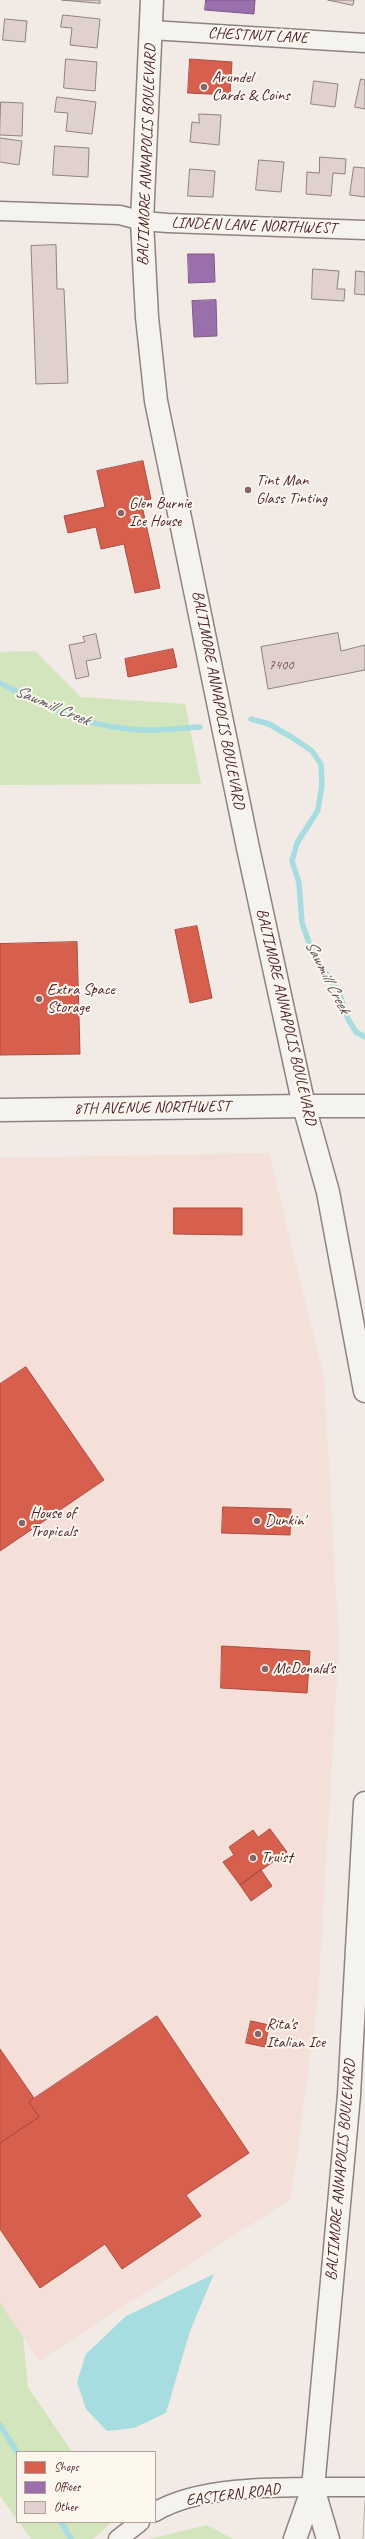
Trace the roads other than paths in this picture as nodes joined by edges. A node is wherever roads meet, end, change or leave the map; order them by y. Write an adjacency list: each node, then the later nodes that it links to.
1 (152, 0): 2 (main road, BALTIMORE ANNAPOLIS BOULEVARD)
2 (151, 30): 3 (street, CHESTNUT LANE); 5 (main road, BALTIMORE ANNAPOLIS BOULEVARD)
3 (365, 43)
4 (0, 211): 5 (street, LINDEN LANE NORTHWEST)
5 (142, 221): 6 (street, LINDEN LANE NORTHWEST); 7 (main road, BALTIMORE ANNAPOLIS BOULEVARD)
6 (365, 230)
7 (304, 1106): 8 (main road, 8TH AVENUE NORTHWEST); 9 (main road, 8TH AVENUE NORTHWEST); 10 (main road, BALTIMORE ANNAPOLIS BOULEVARD)
8 (365, 1106)
9 (0, 1110)
10 (365, 1391)
11 (365, 1803): 13 (main road, BALTIMORE ANNAPOLIS BOULEVARD)
12 (365, 2487): 13 (street, EASTERN ROAD)
13 (313, 2488): 14 (street, EASTERN ROAD); 17 (main road, BALTIMORE ANNAPOLIS BOULEVARD); 18 (main road, BALTIMORE ANNAPOLIS BOULEVARD)
14 (156, 2512)
15 (139, 2523): 16 (street)
16 (118, 2539)
17 (295, 2539)
18 (328, 2539)

